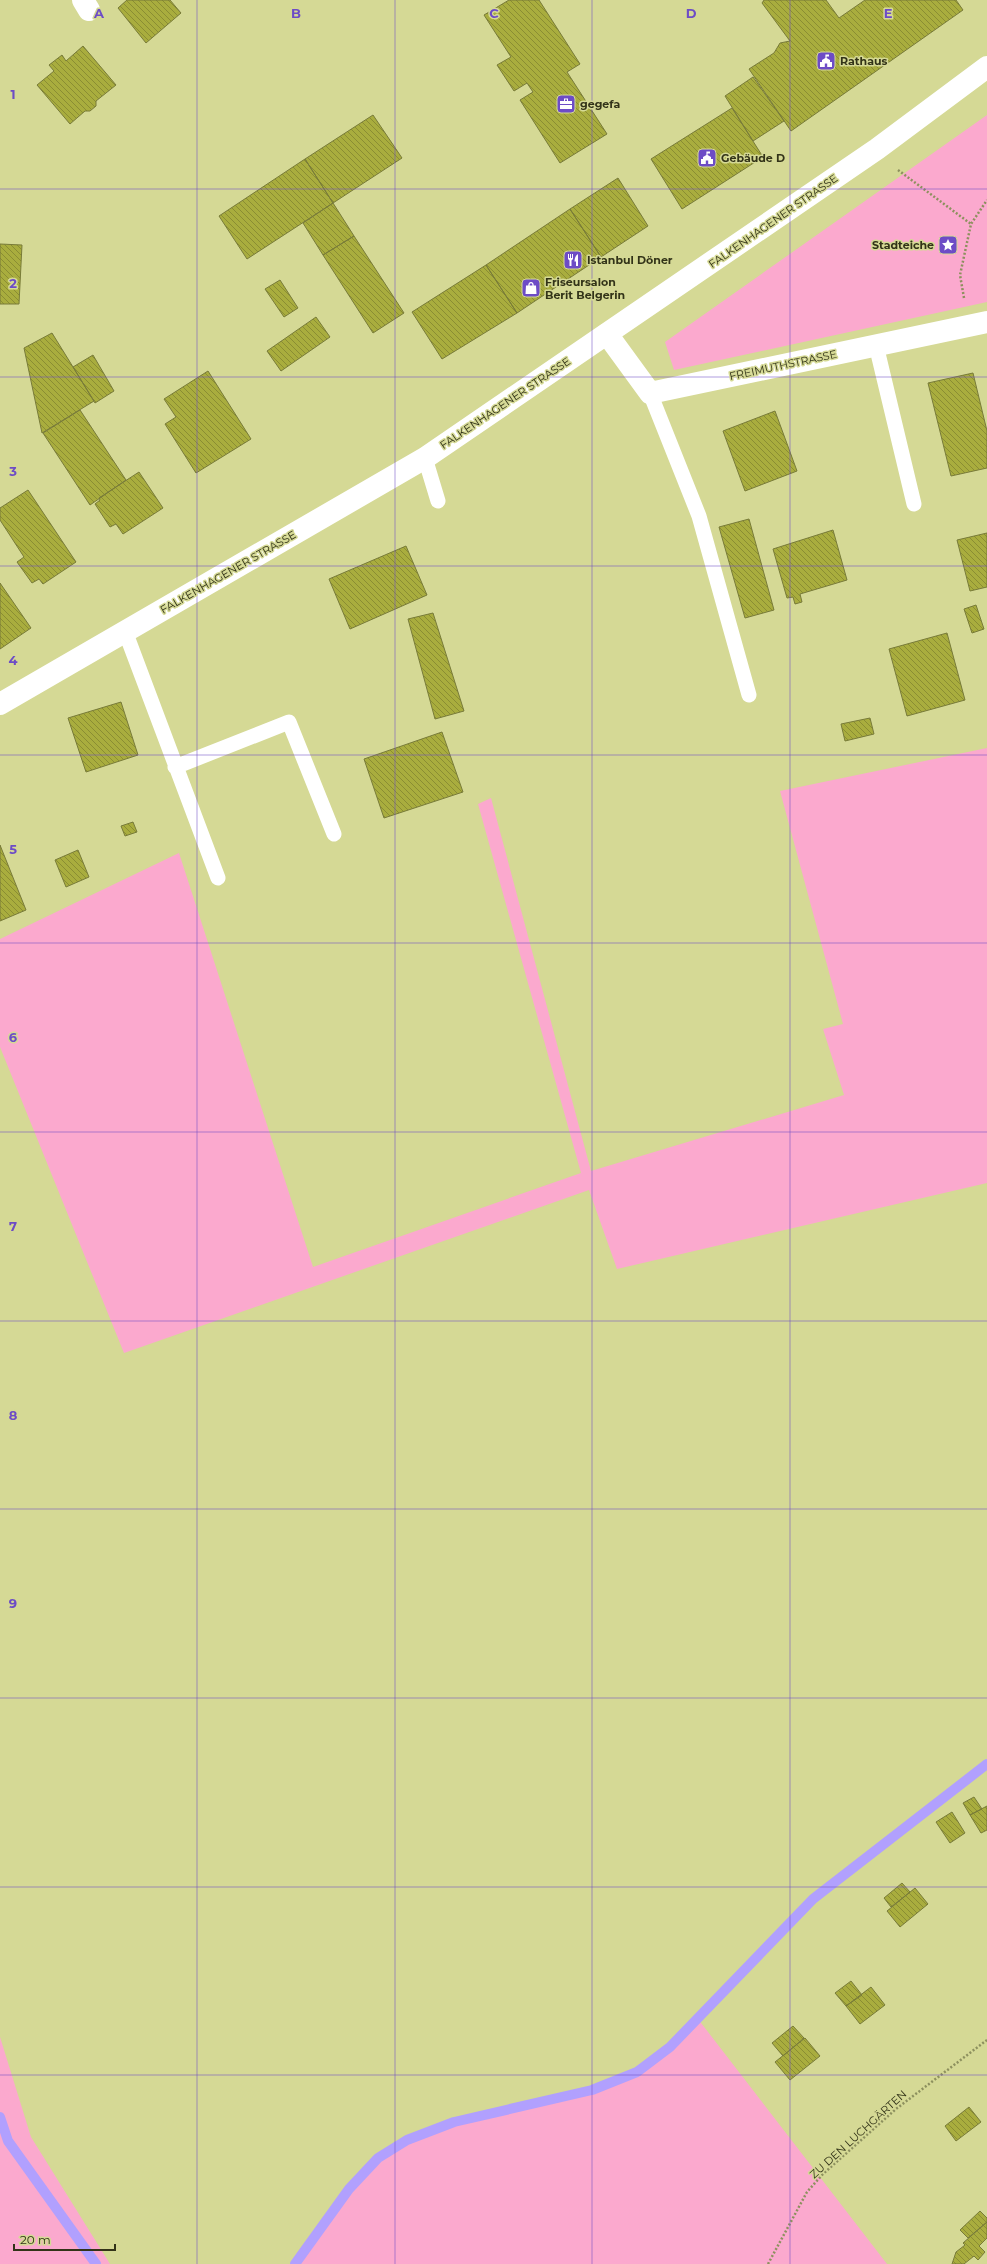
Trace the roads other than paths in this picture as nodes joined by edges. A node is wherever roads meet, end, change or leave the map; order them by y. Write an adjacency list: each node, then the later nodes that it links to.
1 (987, 67): 3 (main road, FALKENHAGENER STRASSE)
2 (977, 324): 4 (main road, FREIMUTHSTRASSE)
3 (607, 334): 5 (main road); 6 (main road, FALKENHAGENER STRASSE)
4 (876, 345): 5 (main road, FREIMUTHSTRASSE); 8 (lane)
5 (650, 393): 10 (lane)
6 (425, 458): 7 (lane); 9 (main road, FALKENHAGENER STRASSE)
7 (438, 501)
8 (914, 504)
9 (124, 631): 11 (main road, FALKENHAGENER STRASSE); 12 (lane)
10 (749, 696)
11 (0, 704)
12 (176, 767): 13 (lane); 14 (lane)
13 (334, 834)
14 (218, 878)

